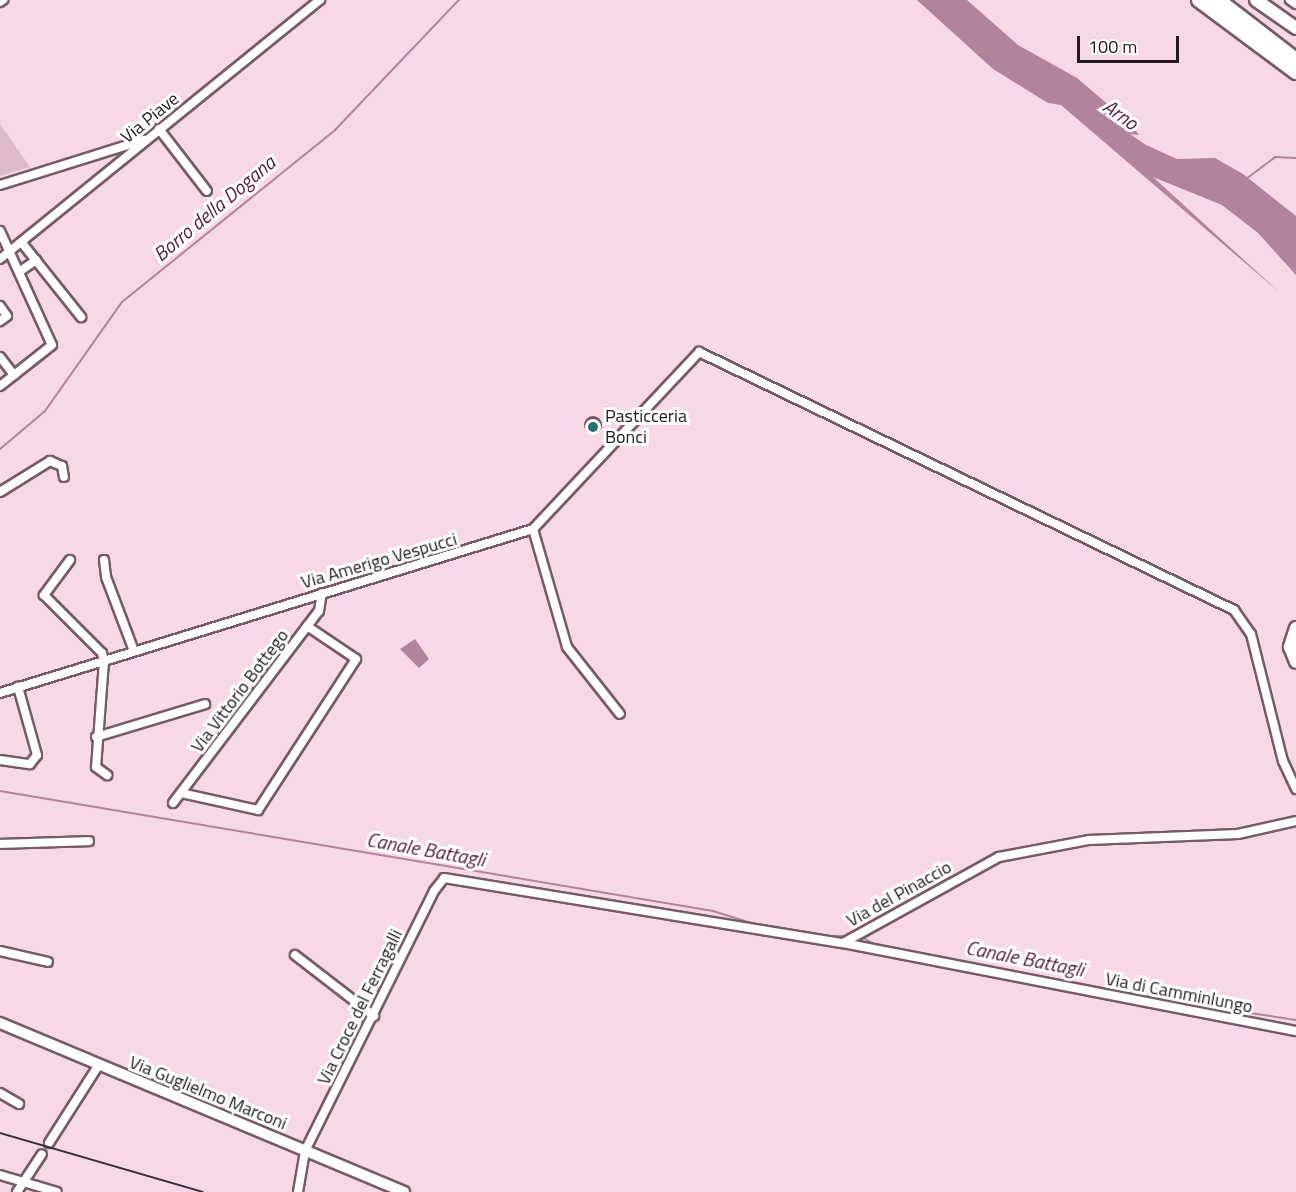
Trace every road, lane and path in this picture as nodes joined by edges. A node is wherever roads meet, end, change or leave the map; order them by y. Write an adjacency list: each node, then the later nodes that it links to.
1 (320, 0): 10 (street, Via Piave)
2 (1199, 0): 9 (highway)
3 (1218, 0): 8 (highway)
4 (1256, 0): 7 (main road)
5 (1290, 0): 6 (street)
6 (1296, 4)
7 (1296, 28)
8 (1296, 60)
9 (1296, 72)
10 (159, 129): 11 (street, Via Piave); 13 (street)
11 (146, 139): 12 (street); 15 (street, Via Piave)
12 (0, 185)
13 (207, 191)
14 (0, 231): 16 (street)
15 (22, 243): 16 (street, Via Piave); 18 (street)
16 (10, 251): 17 (street, Via Piave); 19 (street)
17 (0, 259)
18 (36, 260): 19 (street); 21 (street)
19 (19, 272): 24 (street)
20 (0, 306): 22 (street)
21 (81, 317)
22 (0, 321)
23 (0, 357): 24 (street)
24 (14, 375): 25 (street)
25 (0, 386)
26 (63, 477): 27 (street)
27 (0, 492)
28 (533, 529): 31 (street, Via Amerigo Vespucci); 40 (street); 44 (street)
29 (70, 560): 35 (street)
30 (104, 560): 34 (street)
31 (322, 592): 32 (street, Via Vittorio Bottego); 34 (street, Via Amerigo Vespucci)
32 (307, 626): 45 (street, Via Vittorio Bottego); 45 (street)
33 (1296, 628): 36 (main road)
34 (135, 651): 35 (street, Via Amerigo Vespucci)
35 (104, 662): 37 (street, Via Amerigo Vespucci); 41 (street)
36 (1296, 662)
37 (18, 687): 38 (street, Via Amerigo Vespucci); 42 (street)
38 (0, 693)
39 (205, 704): 41 (street)
40 (620, 714)
41 (96, 736): 43 (street)
42 (0, 760)
43 (107, 775)
44 (1296, 789)
45 (181, 793): 46 (street, Via Vittorio Bottego)
46 (173, 803)
47 (1296, 821): 51 (street, Via del Pinaccio)
48 (89, 841): 49 (street)
49 (0, 844)
50 (444, 878): 51 (street, Via del Pinaccio); 55 (street, Via Croce del Ferragalli)
51 (843, 943): 57 (street, Via di Camminlungo)
52 (0, 951): 54 (street)
53 (295, 955): 55 (street)
54 (48, 962)
55 (374, 1016): 62 (street, Via Croce del Ferragalli)
56 (0, 1023): 58 (street, Via Guglielmo Marconi)
57 (1296, 1031)
58 (98, 1066): 61 (street); 62 (street, Via Guglielmo Marconi)
59 (0, 1093): 60 (street)
60 (19, 1104)
61 (49, 1143)
62 (306, 1151): 68 (street, Via Croce del Ferragalli); 69 (street, Via Guglielmo Marconi)
63 (42, 1154): 65 (street)
64 (0, 1175): 65 (street)
65 (24, 1182): 66 (street); 67 (street)
66 (16, 1192)
67 (57, 1192)
68 (298, 1192)
69 (404, 1192)

